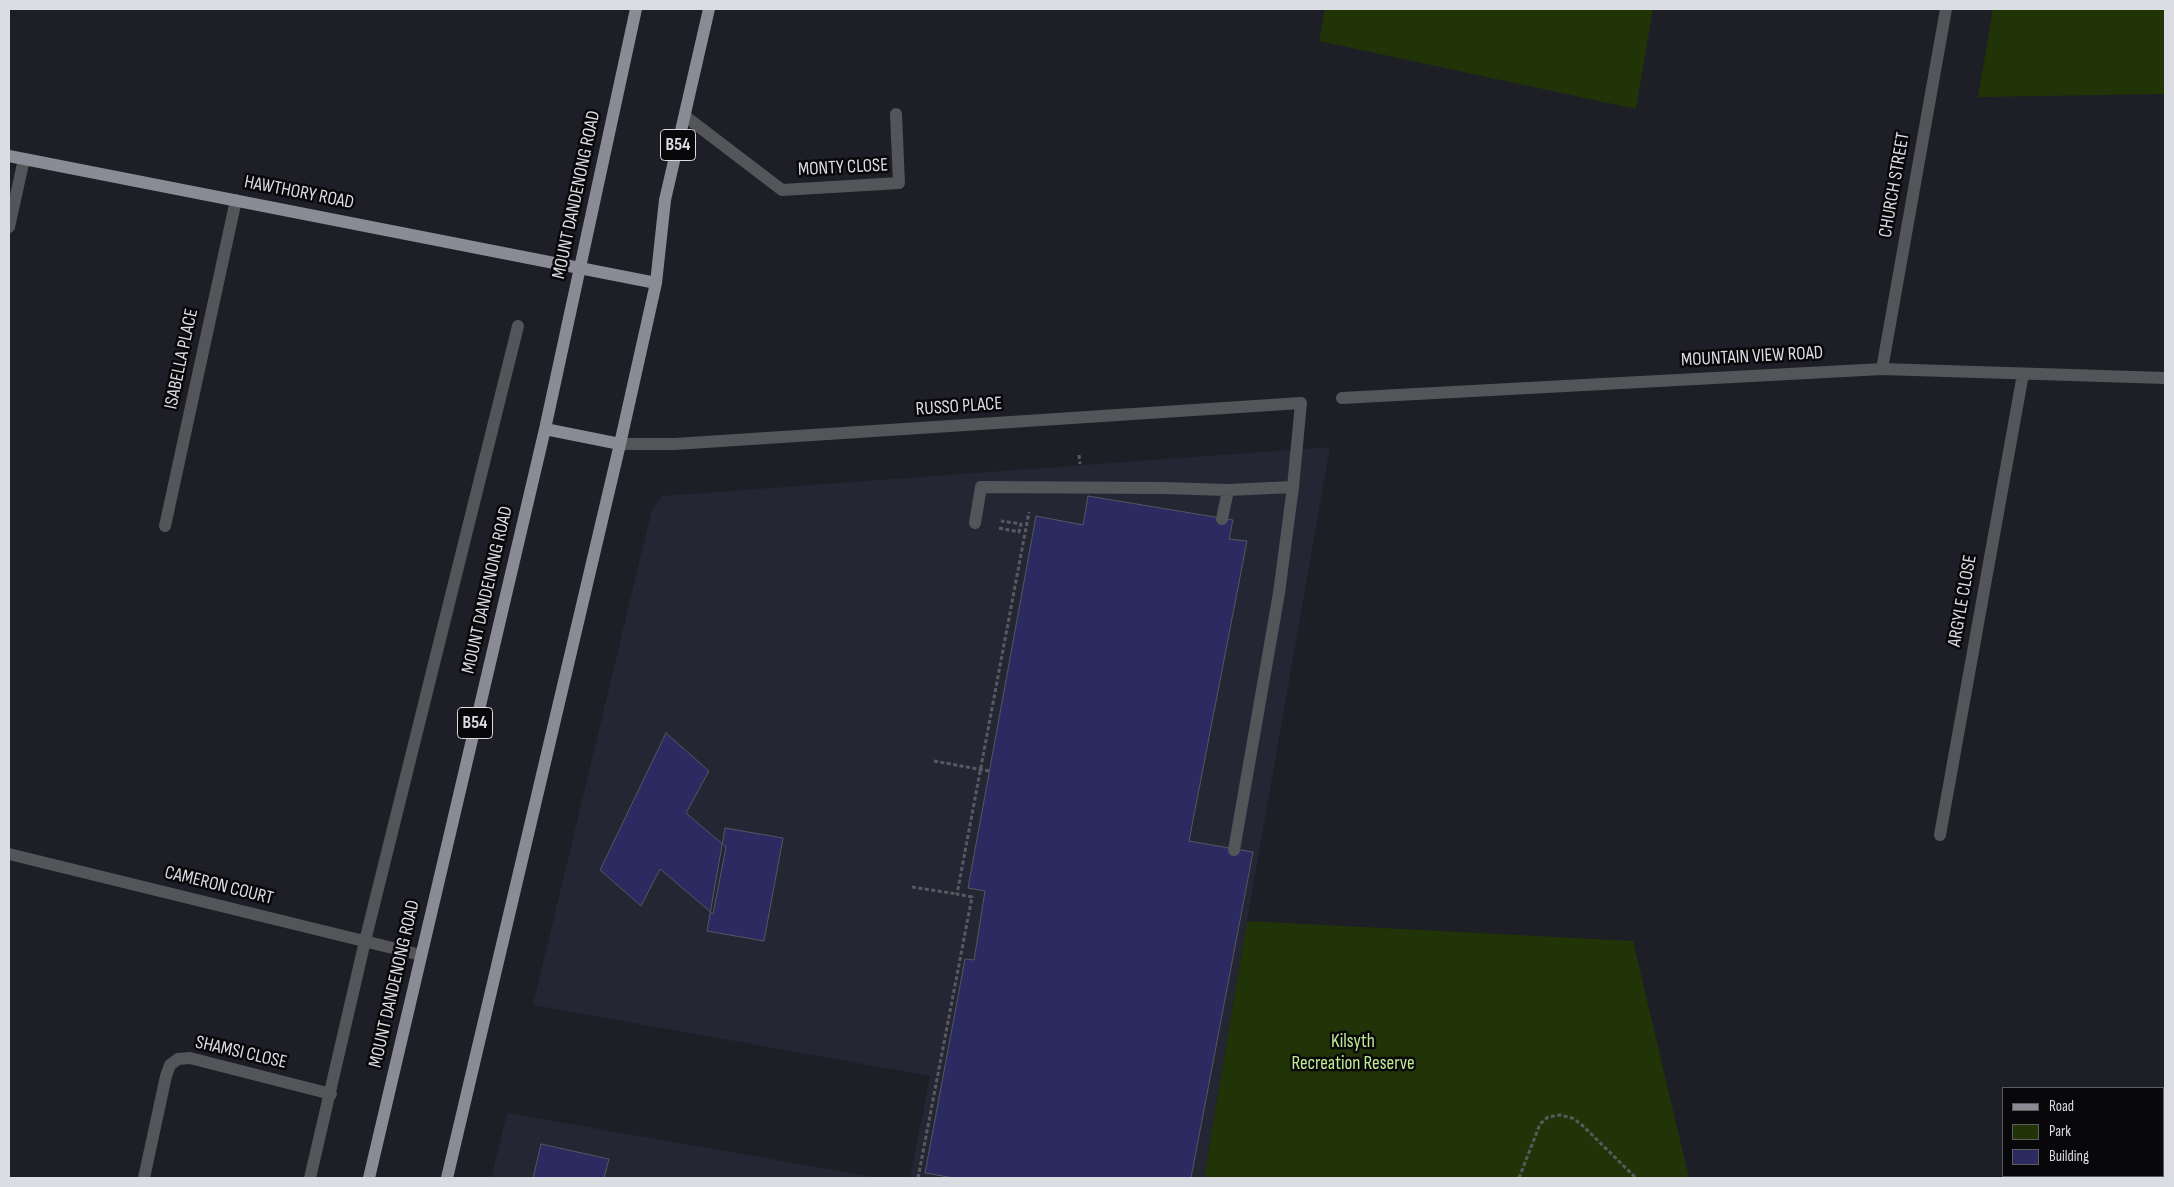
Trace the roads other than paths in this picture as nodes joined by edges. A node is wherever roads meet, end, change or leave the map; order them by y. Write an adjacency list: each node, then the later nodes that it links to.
1 (636, 9): 10 (main road, MOUNT DANDENONG ROAD / B54)
2 (709, 9): 5 (main road, B54)
3 (1946, 9): 13 (street, CHURCH STREET)
4 (896, 114): 5 (street, MONTY CLOSE)
5 (684, 116): 11 (main road, B54)
6 (9, 156): 7 (main road, HAWTHORY ROAD)
7 (24, 159): 8 (main road, HAWTHORY ROAD); 9 (street)
8 (236, 200): 10 (main road, HAWTHORY ROAD); 23 (street, ISABELLA PLACE)
9 (9, 227)
10 (581, 268): 11 (main road, HAWTHORY ROAD); 17 (main road, MOUNT DANDENONG ROAD / B54)
11 (656, 283): 18 (main road, B54)
12 (518, 326): 27 (street, MOUNT DANDENONG ROAD)
13 (1882, 368): 14 (street, MOUNTAIN VIEW ROAD); 16 (street, MOUNTAIN VIEW ROAD)
14 (2023, 374): 15 (street, MOUNTAIN VIEW ROAD); 24 (street, ARGYLE CLOSE)
15 (2165, 378)
16 (1342, 398)
17 (545, 429): 18 (main road); 28 (main road, MOUNT DANDENONG ROAD / B54)
18 (620, 444): 19 (street, RUSSO PLACE); 33 (main road, B54)
19 (1293, 487): 20 (street); 25 (street)
20 (1228, 490): 21 (street); 22 (street)
21 (1222, 519)
22 (975, 524)
23 (164, 526)
24 (1940, 835)
25 (1234, 850)
26 (9, 854): 27 (street, CAMERON COURT)
27 (365, 941): 28 (street, CAMERON COURT); 29 (street, MOUNT DANDENONG ROAD)
28 (421, 955): 32 (main road, MOUNT DANDENONG ROAD / B54)
29 (330, 1094): 30 (street, SHAMSI CLOSE); 31 (street, MOUNT DANDENONG ROAD)
30 (144, 1178)
31 (310, 1178)
32 (369, 1178)
33 (446, 1178)

